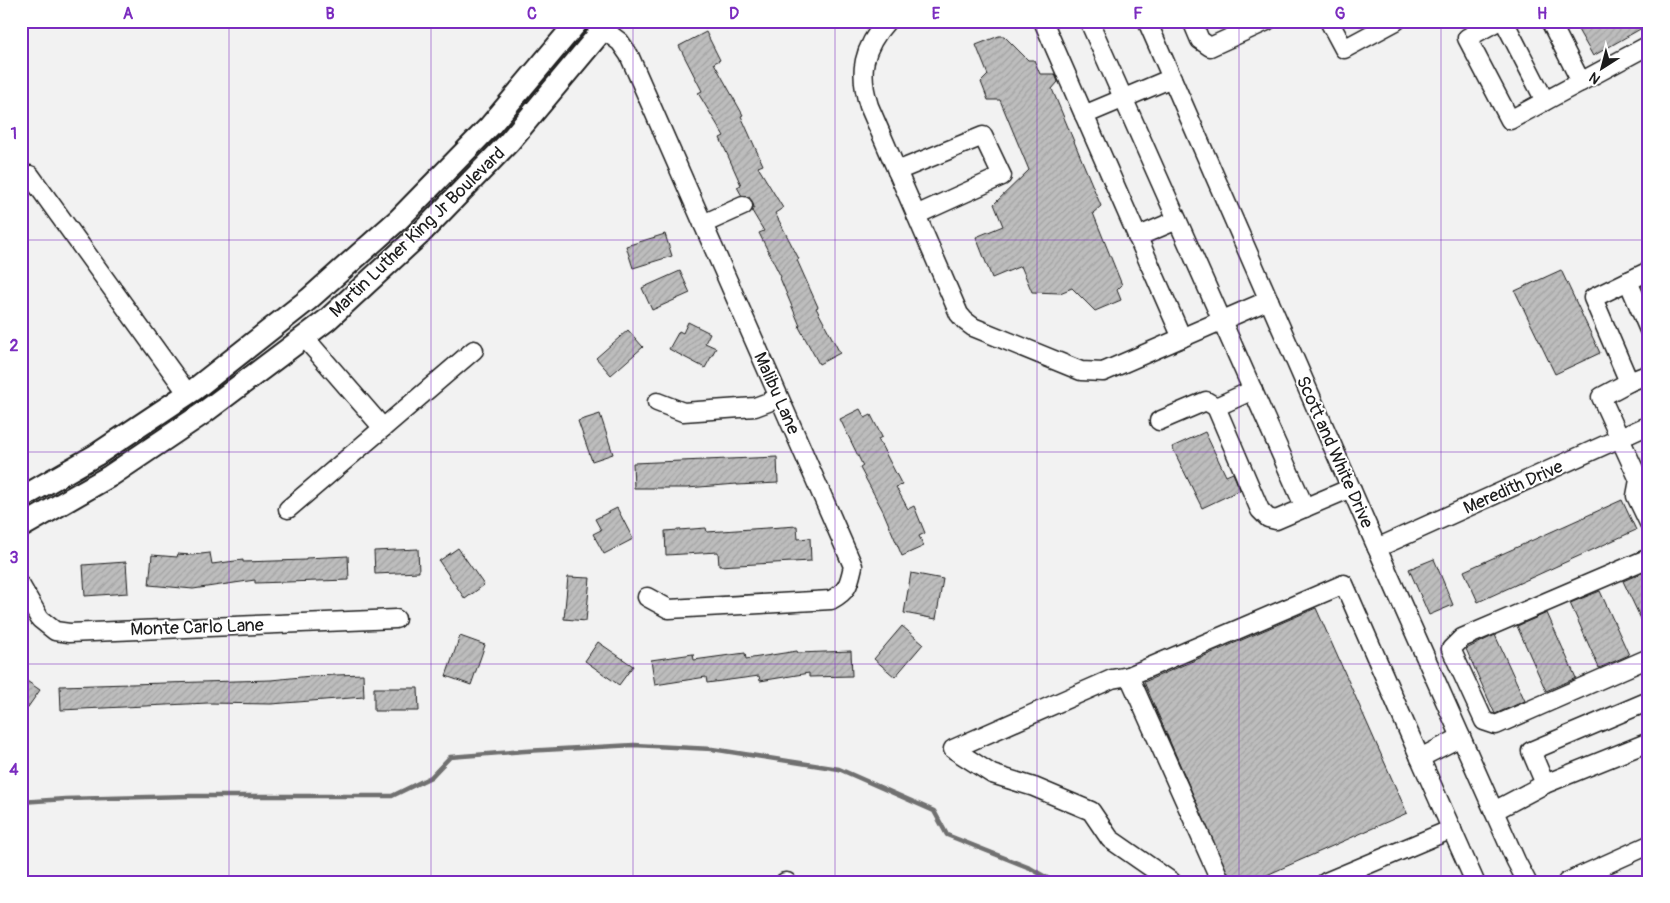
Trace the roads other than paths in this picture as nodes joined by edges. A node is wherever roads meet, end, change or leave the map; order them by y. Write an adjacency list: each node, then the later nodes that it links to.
1 (578, 21): 38 (main road, Martin Luther King Jr Boulevard)
2 (887, 21): 20 (street)
3 (1043, 21): 19 (street)
4 (1089, 21): 17 (street)
5 (1147, 21): 15 (street, Scott and White Drive)
6 (1267, 21): 12 (street)
7 (1329, 21): 8 (street)
8 (1396, 21)
9 (1498, 21): 18 (street)
10 (1504, 21): 18 (street)
11 (1550, 21): 16 (street)
12 (1198, 23)
13 (602, 24): 25 (street, Malibu Lane); 32 (main road, Martin Luther King Jr Boulevard)
14 (1649, 45): 16 (street)
15 (1172, 78): 17 (street); 29 (street, Scott and White Drive)
16 (1581, 82): 18 (street)
17 (1123, 99): 19 (street); 24 (street)
18 (1545, 101)
19 (1084, 115): 26 (street)
20 (897, 172): 23 (street); 23 (street)
21 (30, 174): 38 (street)
22 (743, 206): 25 (street)
23 (916, 215): 33 (street)
24 (1177, 220): 26 (street); 30 (street)
25 (703, 224): 39 (street, Malibu Lane)
26 (1137, 237): 33 (street)
27 (1649, 271): 28 (street)
28 (1628, 281): 31 (street); 36 (street)
29 (1269, 300): 30 (street); 48 (street, Scott and White Drive)
30 (1222, 320): 33 (street); 37 (street)
31 (1649, 330)
32 (304, 337): 42 (main road, Martin Luther King Jr Boulevard); 45 (street)
33 (1182, 338)
34 (474, 350): 45 (street)
35 (1649, 374): 36 (street)
36 (1629, 382): 46 (street)
37 (1253, 390): 41 (street); 50 (street)
38 (188, 394): 42 (main road); 49 (main road, Martin Luther King Jr Boulevard)
39 (779, 398): 40 (street); 57 (street, Malibu Lane)
40 (657, 402)
41 (1216, 407): 43 (street); 50 (street)
42 (202, 414): 53 (main road, Martin Luther King Jr Boulevard)
43 (1159, 421)
44 (1649, 425): 46 (street, Meredith Drive)
45 (383, 428): 51 (street)
46 (1620, 438): 47 (street); 54 (street, Meredith Drive)
47 (1644, 478): 52 (street)
48 (1351, 488): 50 (street); 54 (street, Scott and White Drive)
49 (21, 498)
50 (1305, 508)
51 (288, 509)
52 (1649, 523)
53 (21, 528)
54 (1377, 548): 62 (street, Scott and White Drive)
55 (1649, 558): 59 (street)
56 (21, 586): 58 (street, Monte Carlo Lane)
57 (647, 597)
58 (396, 619)
59 (1649, 658)
60 (1129, 676): 64 (street); 69 (street); 70 (street)
61 (1649, 701): 65 (street)
62 (1461, 737): 64 (street); 66 (street, Scott and White Drive)
63 (1649, 742): 65 (street)
64 (1420, 758): 67 (street)
65 (1545, 784): 66 (street)
66 (1494, 811): 73 (street, Scott and White Drive)
67 (1452, 829): 71 (street); 72 (street)
68 (1649, 845): 74 (street)
69 (1172, 882)
70 (1221, 882)
71 (1326, 882)
72 (1475, 882)
73 (1527, 882)
74 (1567, 882)

